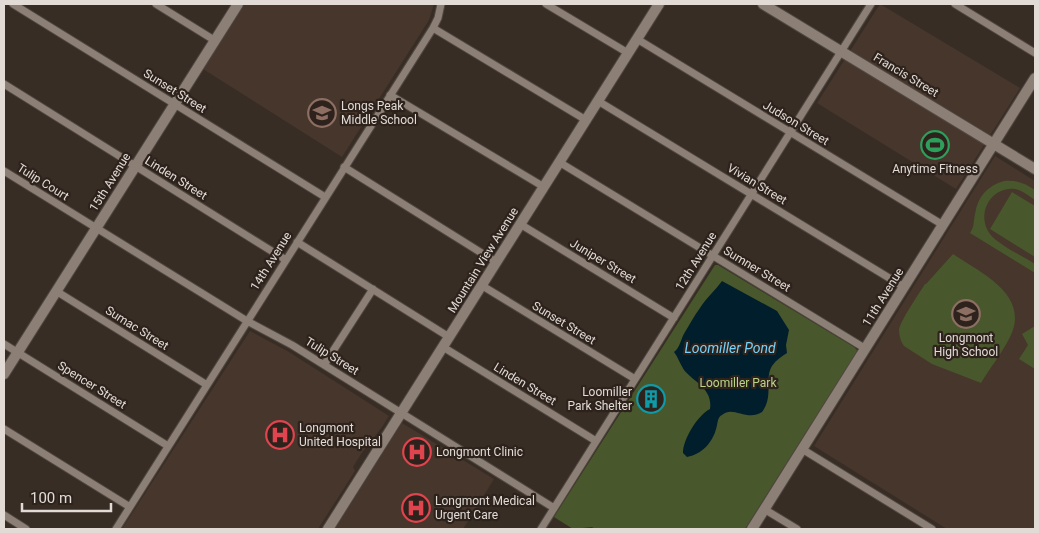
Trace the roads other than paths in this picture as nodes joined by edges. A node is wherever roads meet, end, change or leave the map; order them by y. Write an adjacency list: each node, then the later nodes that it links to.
1 (13, 4): 20 (street, Sunset Street)
2 (156, 4): 12 (street)
3 (238, 4): 12 (street, 15th Avenue)
4 (441, 4): 10 (street, 14th Avenue)
5 (546, 4): 15 (street)
6 (659, 4): 11 (street, Mountain View Avenue)
7 (763, 4): 13 (street, Francis Street)
8 (871, 4): 13 (street, 12th Avenue)
9 (955, 4): 14 (street)
10 (433, 28): 18 (street, 14th Avenue); 21 (street)
11 (637, 39): 15 (street, Mountain View Avenue); 22 (street, Judson Street)
12 (214, 40): 20 (street, 15th Avenue)
13 (842, 50): 22 (street, 12th Avenue); 23 (street, Francis Street)
14 (1035, 53)
15 (628, 54): 19 (street, Mountain View Avenue)
16 (1035, 78): 23 (street, 11th Avenue)
17 (4, 84): 25 (street, Linden Street)
18 (390, 95): 26 (street, 14th Avenue); 29 (street)
19 (598, 101): 21 (street, Mountain View Avenue); 30 (street, Vivian Street)
20 (174, 104): 25 (street, 15th Avenue); 31 (street, Sunset Street)
21 (586, 120): 24 (street, Mountain View Avenue)
22 (790, 132): 30 (street, 12th Avenue); 33 (street, Judson Street)
23 (995, 143): 27 (street, Francis Street); 33 (street, 11th Avenue)
24 (559, 162): 29 (street, Mountain View Avenue); 36 (street, Sumner Street)
25 (135, 165): 34 (street, 15th Avenue); 37 (street, Linden Street)
26 (344, 167): 31 (street, 14th Avenue); 38 (street)
27 (1035, 169)
28 (4, 171): 34 (street, Tulip Court)
29 (544, 187): 32 (street, Mountain View Avenue)
30 (751, 194): 36 (street, 12th Avenue); 40 (street, Vivian Street)
31 (325, 197): 35 (street, 14th Avenue)
32 (520, 224): 38 (street, Mountain View Avenue); 43 (street, Juniper Street)
33 (943, 225): 40 (street, 11th Avenue)
34 (96, 228): 42 (street, 15th Avenue); 44 (street, Tulip Street)
35 (297, 242): 37 (street, 14th Avenue); 41 (street)
36 (713, 256): 43 (street, 12th Avenue); 48 (street, Sumner Street)
37 (286, 260): 44 (street, 14th Avenue)
38 (496, 262): 39 (street, Mountain View Avenue)
39 (482, 286): 45 (street, Mountain View Avenue); 52 (street, Sunset Street)
40 (904, 287): 48 (street, 11th Avenue)
41 (373, 289): 45 (street); 50 (street)
42 (56, 291): 49 (street, 15th Avenue); 53 (street, Sumac Street)
43 (674, 318): 52 (street, 12th Avenue)
44 (247, 321): 50 (street, Tulip Street); 53 (street, 14th Avenue)
45 (449, 337): 47 (street, Mountain View Avenue)
46 (4, 344): 49 (street, Spencer Street)
47 (443, 347): 54 (street, Mountain View Avenue); 56 (street, Linden Street)
48 (866, 348): 58 (street, 11th Avenue)
49 (18, 352): 51 (street, 15th Avenue); 57 (street, Spencer Street)
50 (324, 365): 54 (street, Tulip Street)
51 (4, 374)
52 (635, 379): 56 (street, 12th Avenue)
53 (207, 385): 57 (street, 14th Avenue)
54 (401, 413): 60 (street, Tulip Street); 65 (street, Mountain View Avenue)
55 (4, 429): 59 (street)
56 (596, 440): 60 (street, 12th Avenue)
57 (168, 446): 59 (street, 14th Avenue)
58 (802, 449): 61 (street, 11th Avenue); 69 (street)
59 (130, 507): 64 (street, 14th Avenue)
60 (554, 508): 66 (street, 12th Avenue)
61 (764, 509): 67 (street, 11th Avenue); 68 (street)
62 (4, 515): 63 (street)
63 (26, 529)
64 (116, 529)
65 (328, 529)
66 (540, 529)
67 (752, 529)
68 (797, 529)
69 (932, 529)

